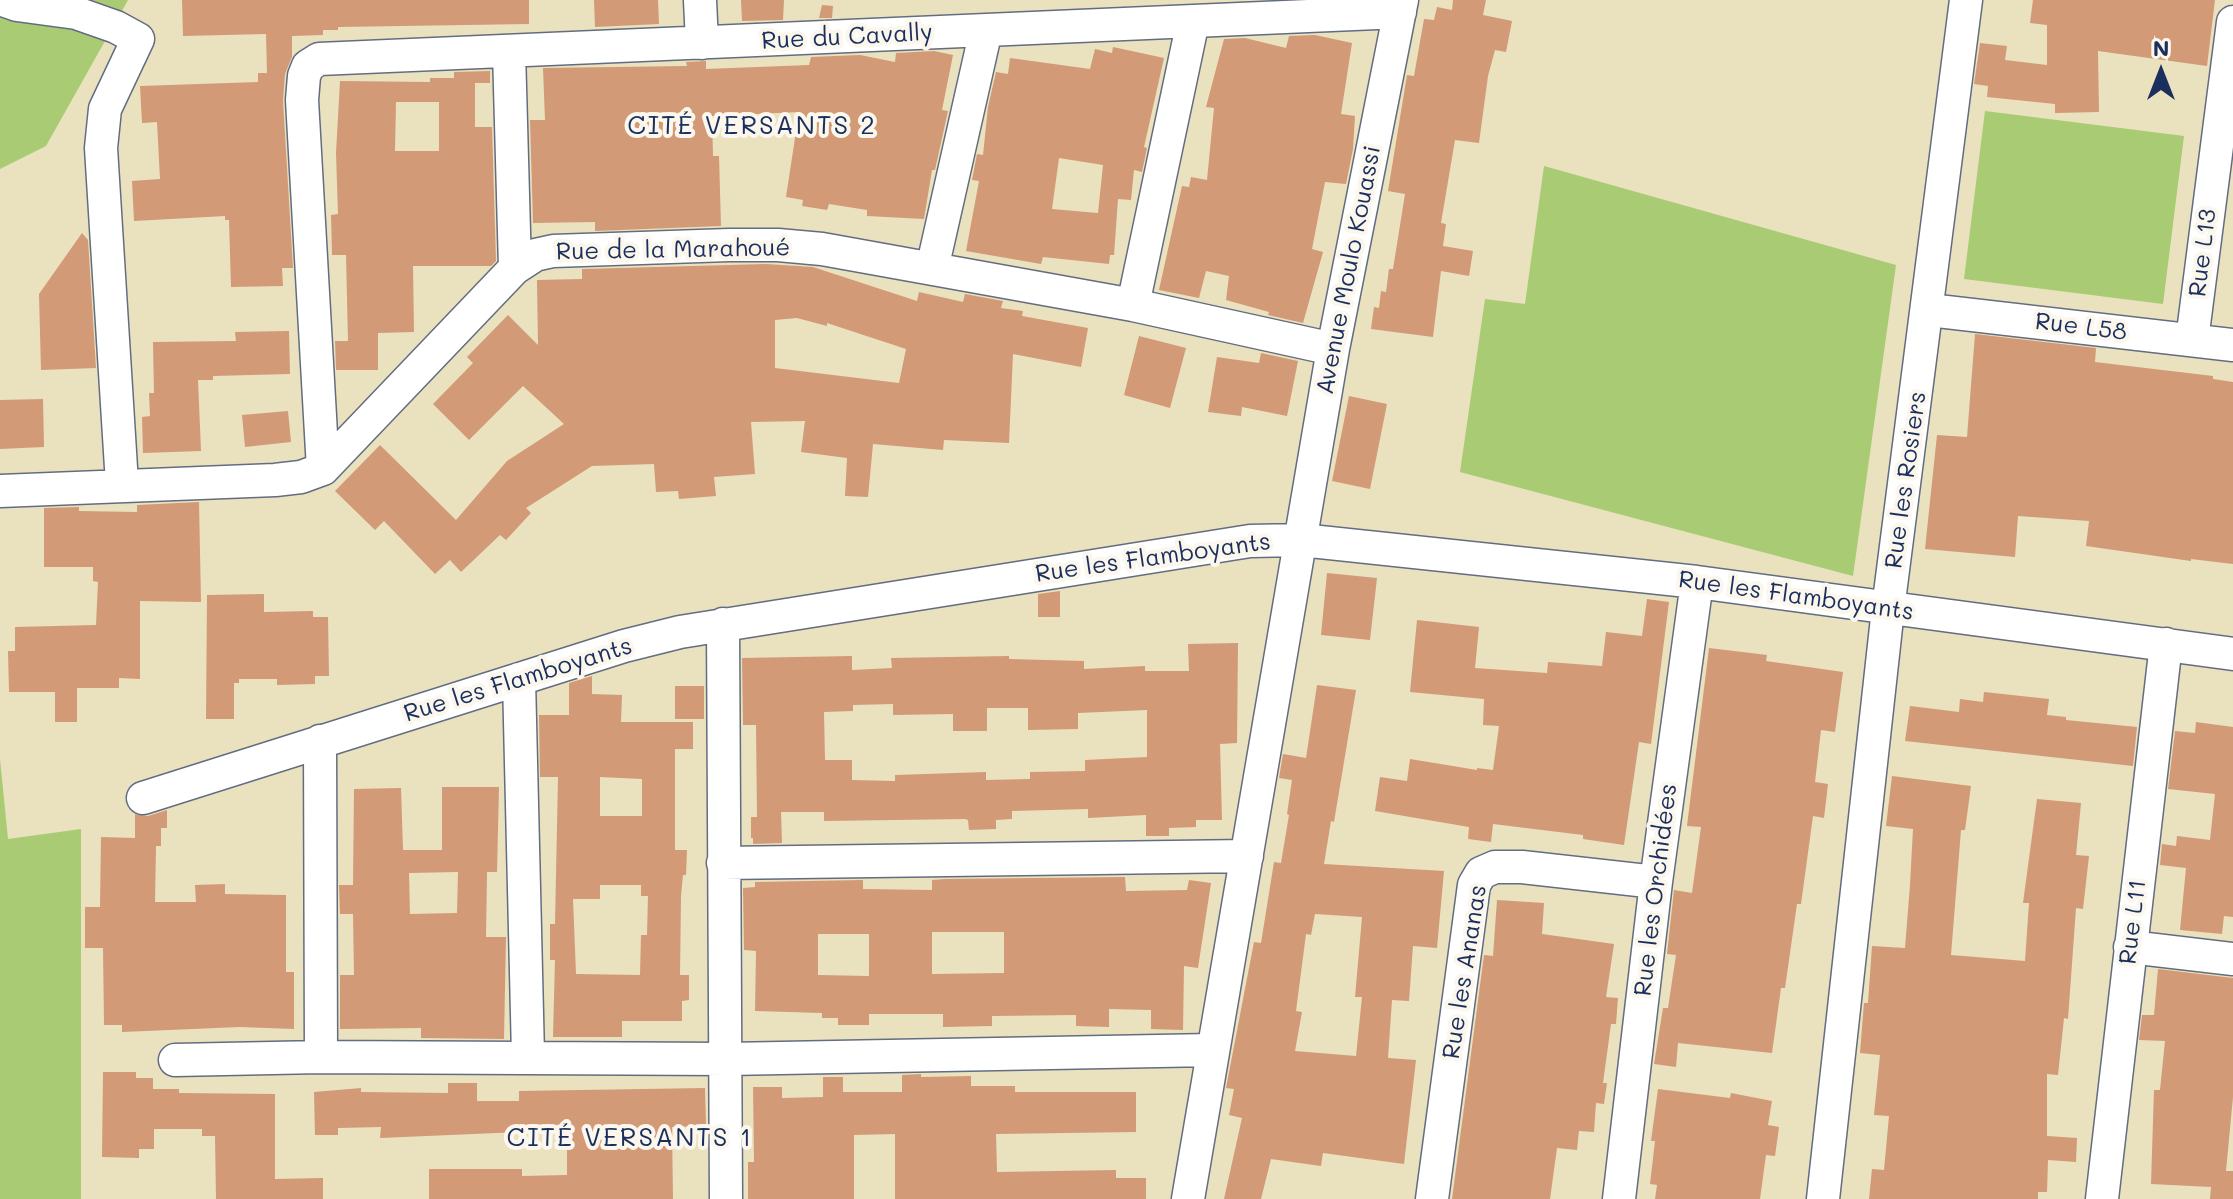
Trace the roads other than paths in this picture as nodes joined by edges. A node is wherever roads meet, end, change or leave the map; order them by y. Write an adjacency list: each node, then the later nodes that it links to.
1 (3, 0): 18 (street)
2 (700, 0): 8 (street)
3 (1966, 0): 13 (street, Rue les Rosiers)
4 (1401, 6): 5 (street, Rue du Cavally); 16 (street, Avenue Moulo Kouassi)
5 (1193, 21): 7 (street, Rue du Cavally); 12 (street)
6 (2233, 22): 14 (street, Rue L13)
7 (986, 30): 8 (street, Rue du Cavally); 11 (street)
8 (702, 43): 9 (street, Rue du Cavally)
9 (509, 51): 10 (street); 17 (street, Rue du Cavally)
10 (515, 268): 11 (street, Rue de la Marahoué); 17 (street, Rue de la Marahoué)
11 (932, 269): 12 (street, Rue de la Marahoué)
12 (1133, 305): 16 (street, Rue de la Marahoué)
13 (1929, 310): 14 (street, Rue L58); 22 (street, Rue les Rosiers)
14 (2192, 340): 15 (street, Rue L58)
15 (2233, 345)
16 (1333, 349): 20 (street, Avenue Moulo Kouassi)
17 (323, 469): 18 (street)
18 (122, 484): 19 (street)
19 (0, 491)
20 (1301, 540): 21 (street, Rue les Flamboyants); 23 (street, Rue les Flamboyants); 29 (street, Avenue Moulo Kouassi)
21 (1697, 582): 22 (street, Rue les Flamboyants); 31 (street, Rue les Orchidées)
22 (1888, 609): 24 (street, Rue les Flamboyants); 43 (street, Rue les Rosiers)
23 (723, 624): 26 (street, Rue les Flamboyants); 30 (street)
24 (2166, 644): 25 (street, Rue les Flamboyants); 32 (street, Rue L11)
25 (2233, 654)
26 (519, 679): 27 (street, Rue les Flamboyants); 35 (street)
27 (320, 741): 28 (street, Rue les Flamboyants); 36 (street)
28 (143, 798)
29 (1247, 856): 30 (street); 34 (street, Avenue Moulo Kouassi)
30 (723, 863): 37 (street)
31 (1656, 882): 41 (street, Rue les Ananas); 42 (street, Rue les Orchidées)
32 (2130, 947): 33 (street); 44 (street, Rue L11)
33 (2233, 959)
34 (1212, 1050): 37 (street); 40 (street, Avenue Moulo Kouassi)
35 (528, 1056): 36 (street); 37 (street)
36 (321, 1057): 38 (street)
37 (727, 1059): 39 (street)
38 (175, 1060)
39 (726, 1199)
40 (1188, 1199)
41 (1432, 1199)
42 (1619, 1199)
43 (1823, 1199)
44 (2102, 1199)

